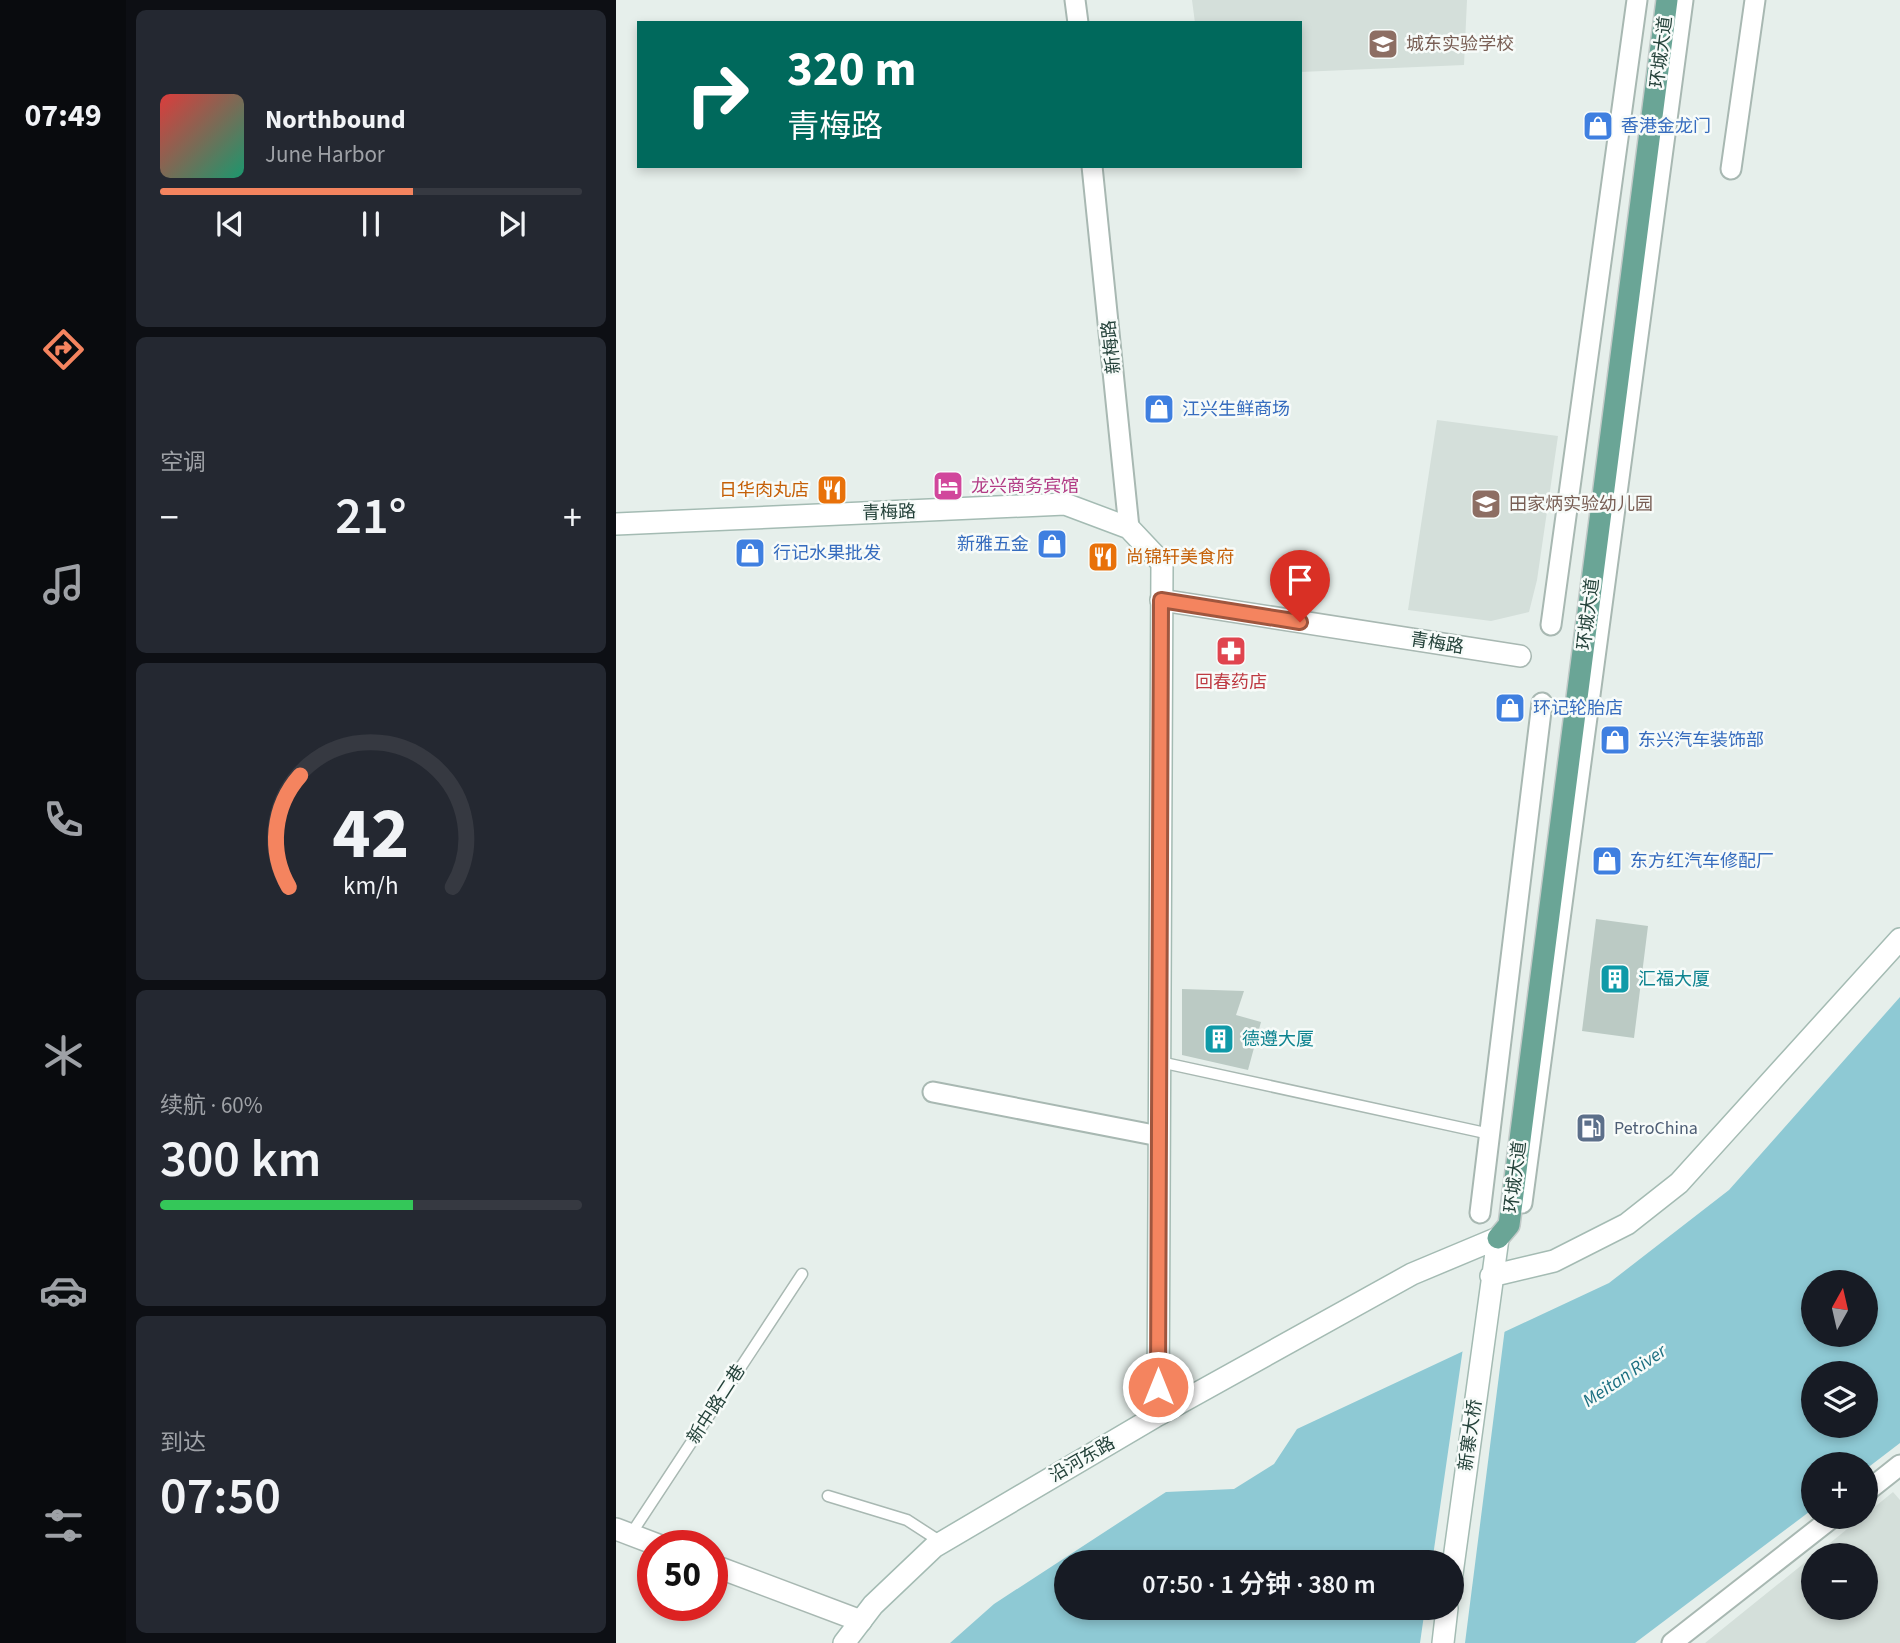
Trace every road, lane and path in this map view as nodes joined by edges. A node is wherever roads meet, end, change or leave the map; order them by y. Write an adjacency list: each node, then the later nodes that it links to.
1 (1075, 0): 7 (street)
2 (1637, 0): 13 (street)
3 (1657, 0): 23 (main road, 环城大道)
4 (1667, 0): 23 (main road, 环城大道)
5 (1683, 0): 22 (street)
6 (1755, 0): 9 (street)
7 (1078, 21)
8 (1092, 168): 11 (street, 新梅路)
9 (1731, 169)
10 (616, 524): 11 (main road, 青梅路)
11 (1129, 528): 12 (main road, 青梅路)
12 (1161, 600): 14 (main road, 青梅路); 17 (main road)
13 (1551, 625)
14 (1520, 656)
15 (1542, 703): 19 (street)
16 (1900, 939): 25 (main road)
17 (1160, 1062): 19 (lane); 20 (main road)
18 (933, 1092): 20 (street)
19 (1490, 1134): 21 (street)
20 (1159, 1136): 26 (main road)
21 (1480, 1213)
22 (1521, 1216)
23 (1498, 1238): 25 (main road, 新寨大桥); 26 (main road, 沿河东路)
24 (802, 1273): 31 (lane, 新中路二巷)
25 (1490, 1283): 33 (main road, 新寨大桥)
26 (1158, 1415): 32 (main road, 沿河东路)
27 (1900, 1465): 28 (street)
28 (1878, 1482)
29 (828, 1496): 32 (lane)
30 (1818, 1529): 39 (street)
31 (621, 1533)
32 (942, 1542): 36 (main road, 沿河东路)
33 (1455, 1550)
34 (728, 1571): 36 (main road)
35 (1446, 1620): 38 (main road)
36 (861, 1621): 37 (main road, 沿河东路)
37 (844, 1643)
38 (1443, 1643)
39 (1672, 1643)

